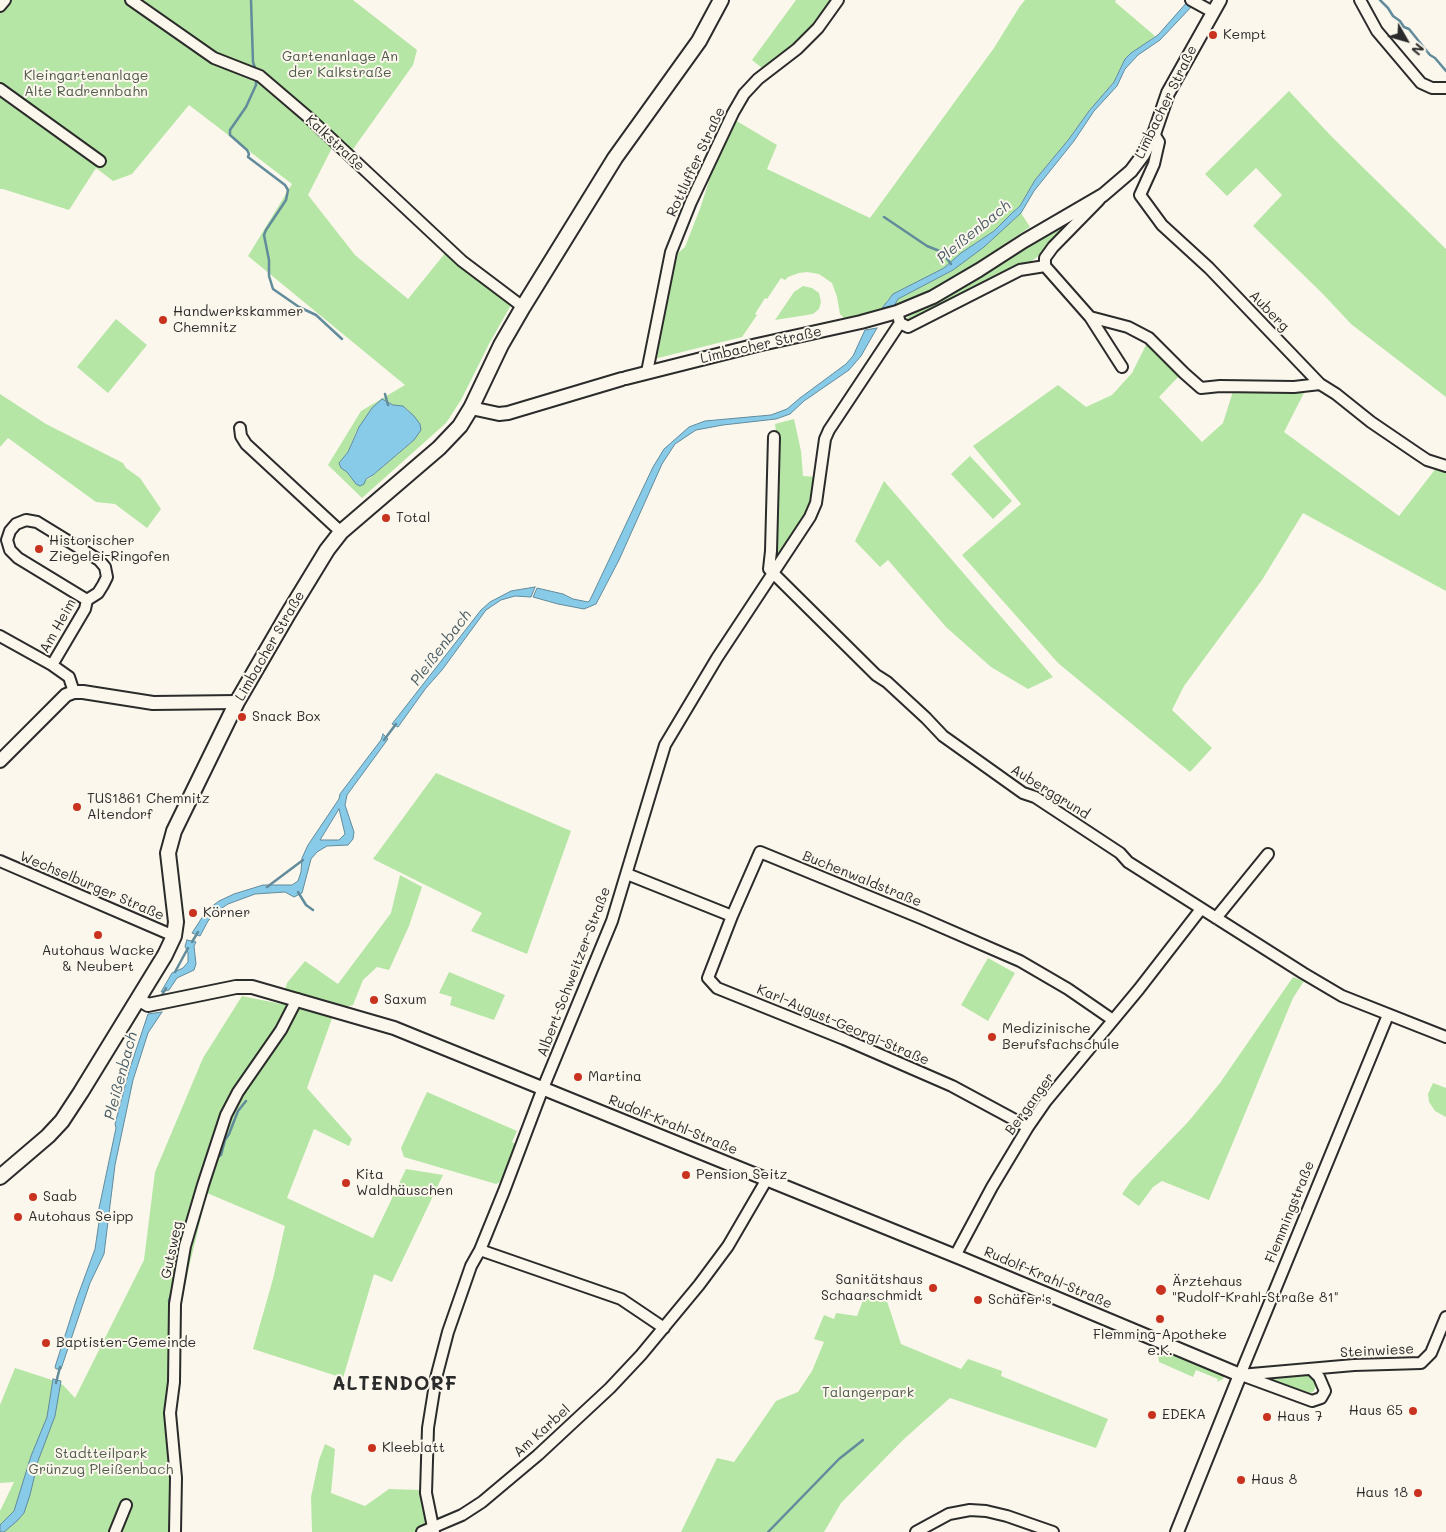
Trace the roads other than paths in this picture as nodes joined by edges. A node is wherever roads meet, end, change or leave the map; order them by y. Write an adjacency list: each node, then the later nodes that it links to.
1 (4, 0): 8 (street)
2 (131, 0): 16 (street, Kalkstraße)
3 (721, 0): 16 (main road)
4 (838, 0): 20 (street, Rottluffer Straße)
5 (1191, 0): 9 (street)
6 (1220, 0): 9 (street, Limbacher Straße)
7 (1360, 0): 10 (street)
8 (0, 6)
9 (1208, 9): 12 (street, Limbacher Straße)
10 (1446, 88)
11 (0, 89): 13 (street)
12 (1154, 134): 14 (street, Limbacher Straße); 21 (street, Auberg)
13 (100, 161)
14 (1103, 195): 15 (street, Limbacher Straße); 17 (street, Limbacher Straße)
15 (1045, 266): 17 (street, Limbacher Straße); 18 (street)
16 (523, 307): 22 (main road)
17 (899, 317): 20 (street, Limbacher Straße); 27 (street)
18 (1090, 317): 19 (street); 21 (street)
19 (1122, 367)
20 (648, 372): 22 (street, Limbacher Straße)
21 (1320, 384): 25 (street, Auberg)
22 (471, 408): 26 (main road, Limbacher Straße)
23 (240, 428): 26 (street)
24 (774, 438): 27 (street)
25 (1446, 466)
26 (341, 532): 32 (main road, Limbacher Straße)
27 (772, 574): 36 (street, Albert-Schweitzer-Straße); 37 (street, Auberggrund)
28 (87, 600): 28 (street, Am Heim); 30 (street, Am Heim)
29 (0, 636): 30 (street, Am Heim)
30 (52, 665): 31 (street, Am Heim)
31 (74, 692): 32 (street); 33 (street)
32 (237, 702): 40 (main road, Limbacher Straße)
33 (0, 761)
34 (1268, 854): 39 (street)
35 (0, 861): 40 (street, Wechselburger Straße)
36 (627, 874): 38 (street); 46 (street, Albert-Schweitzer-Straße)
37 (1201, 909): 39 (street, Auberggrund); 44 (street, Berganger)
38 (732, 916): 44 (street, Buchenwaldstraße); 47 (street, Karl-August-Georgi-Straße)
39 (1216, 918): 43 (street, Auberggrund)
40 (174, 936): 42 (main road, Limbacher Straße)
41 (298, 999): 42 (street, Rudolf-Krahl-Straße); 46 (street, Rudolf-Krahl-Straße); 59 (street, Gutsweg)
42 (143, 1002): 48 (main road, Limbacher Straße)
43 (1388, 1014): 45 (street); 55 (street, Flemmingstraße)
44 (1113, 1020): 47 (street, Berganger)
45 (1446, 1036)
46 (543, 1088): 49 (street, Rudolf-Krahl-Straße); 50 (street, Albert-Schweitzer-Straße)
47 (1028, 1127): 51 (street, Berganger)
48 (0, 1177)
49 (767, 1179): 51 (street, Rudolf-Krahl-Straße); 53 (street, Am Karbel)
50 (480, 1250): 53 (street); 57 (street, Albert-Schweitzer-Straße)
51 (955, 1256): 55 (street, Rudolf-Krahl-Straße)
52 (1446, 1317): 54 (street, Steinwiese)
53 (664, 1328): 57 (street, Am Karbel)
54 (1311, 1369): 55 (street, Steinwiese); 55 (street)
55 (1240, 1375): 63 (street, Flemmingstraße)
56 (126, 1505): 58 (street)
57 (433, 1530): 60 (street, Am Karbel)
58 (115, 1532)
59 (175, 1532)
60 (422, 1532)
61 (916, 1532): 62 (street)
62 (1053, 1532)
63 (1177, 1532)

